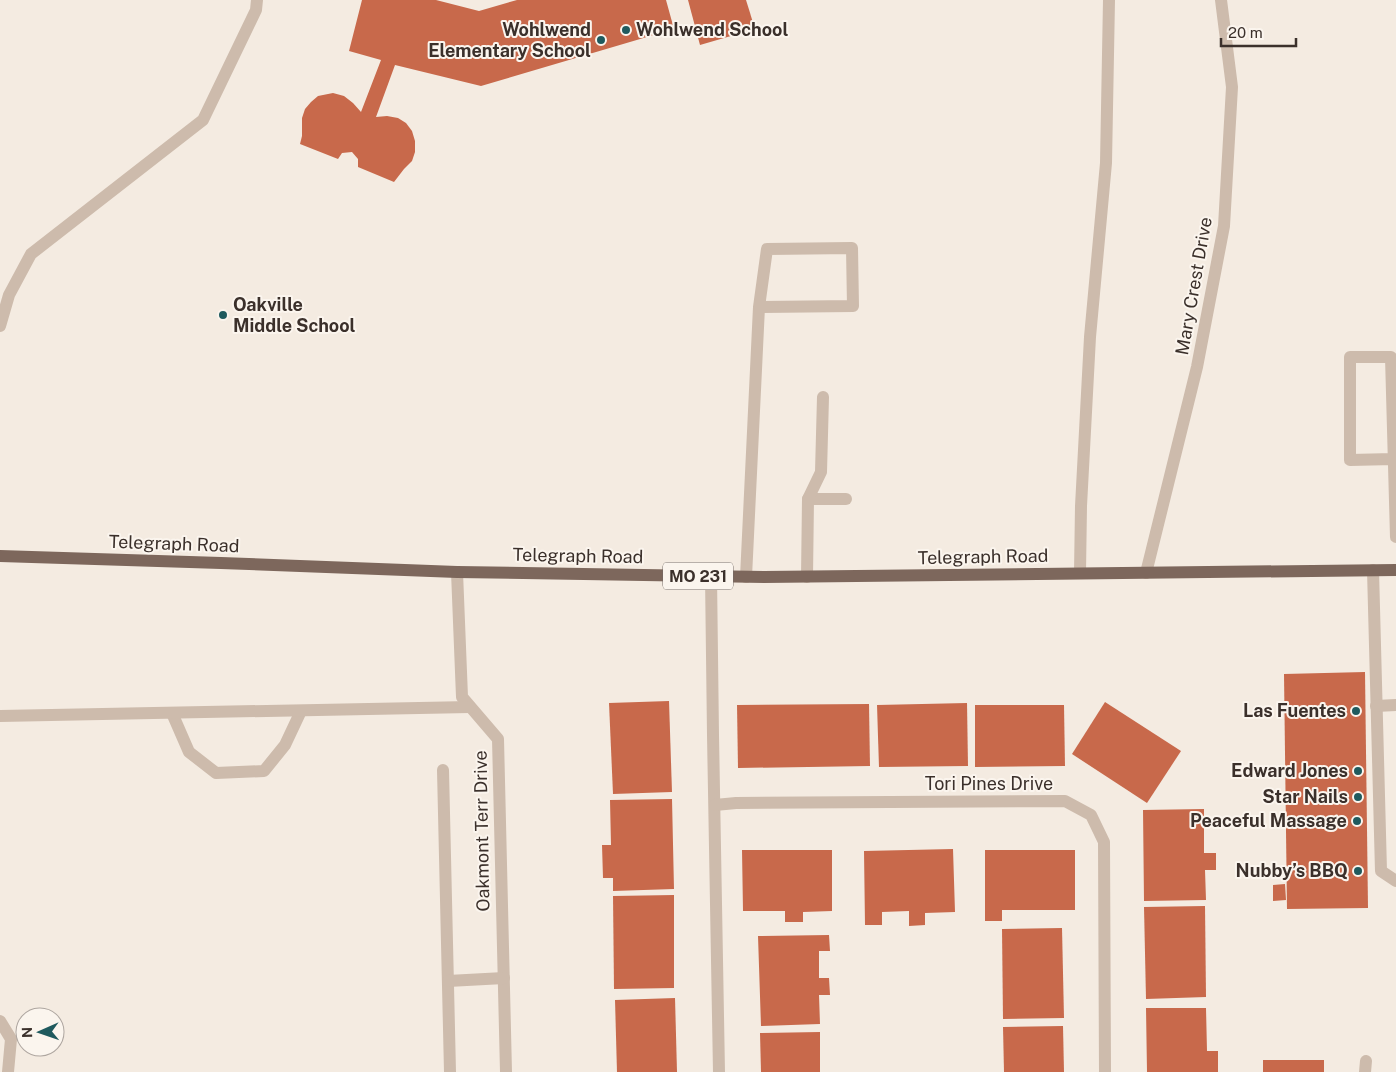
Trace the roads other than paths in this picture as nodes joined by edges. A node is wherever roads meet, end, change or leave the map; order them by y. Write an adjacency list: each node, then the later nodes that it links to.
1 (257, 0): 5 (street)
2 (1109, 0): 15 (street)
3 (1221, 0): 16 (street, Mary Crest Drive)
4 (759, 307): 4 (street); 18 (street)
5 (0, 326)
6 (823, 397): 8 (street)
7 (1393, 459): 7 (street); 10 (street)
8 (808, 499): 9 (street); 19 (street)
9 (846, 499)
10 (1396, 537)
11 (0, 556): 14 (main road, Telegraph Road / MO 231)
12 (1373, 570): 13 (main road, Telegraph Road / MO 231); 16 (main road, Telegraph Road / MO 231); 21 (street)
13 (1396, 570)
14 (457, 572): 17 (main road, Telegraph Road / MO 231); 22 (street, Oakmont Terr Drive)
15 (1080, 573): 16 (main road, Telegraph Road / MO 231); 19 (main road, Telegraph Road / MO 231)
16 (1146, 573)
17 (711, 576): 18 (main road, Telegraph Road / MO 231); 27 (street)
18 (746, 577): 19 (main road, Telegraph Road / MO 231)
19 (807, 577)
20 (1396, 705): 21 (street)
21 (1376, 706): 28 (street)
22 (470, 707): 23 (street); 29 (street, Oakmont Terr Drive)
23 (301, 710): 24 (street); 24 (street)
24 (172, 713): 25 (street)
25 (0, 716)
26 (443, 770): 30 (street)
27 (715, 805): 35 (street); 36 (street, Tori Pines Drive)
28 (1396, 881)
29 (504, 978): 30 (street); 34 (street, Oakmont Terr Drive)
30 (448, 981): 33 (street)
31 (0, 1021): 32 (street)
32 (8, 1072)
33 (450, 1072)
34 (506, 1072)
35 (719, 1072)
36 (1105, 1072)

